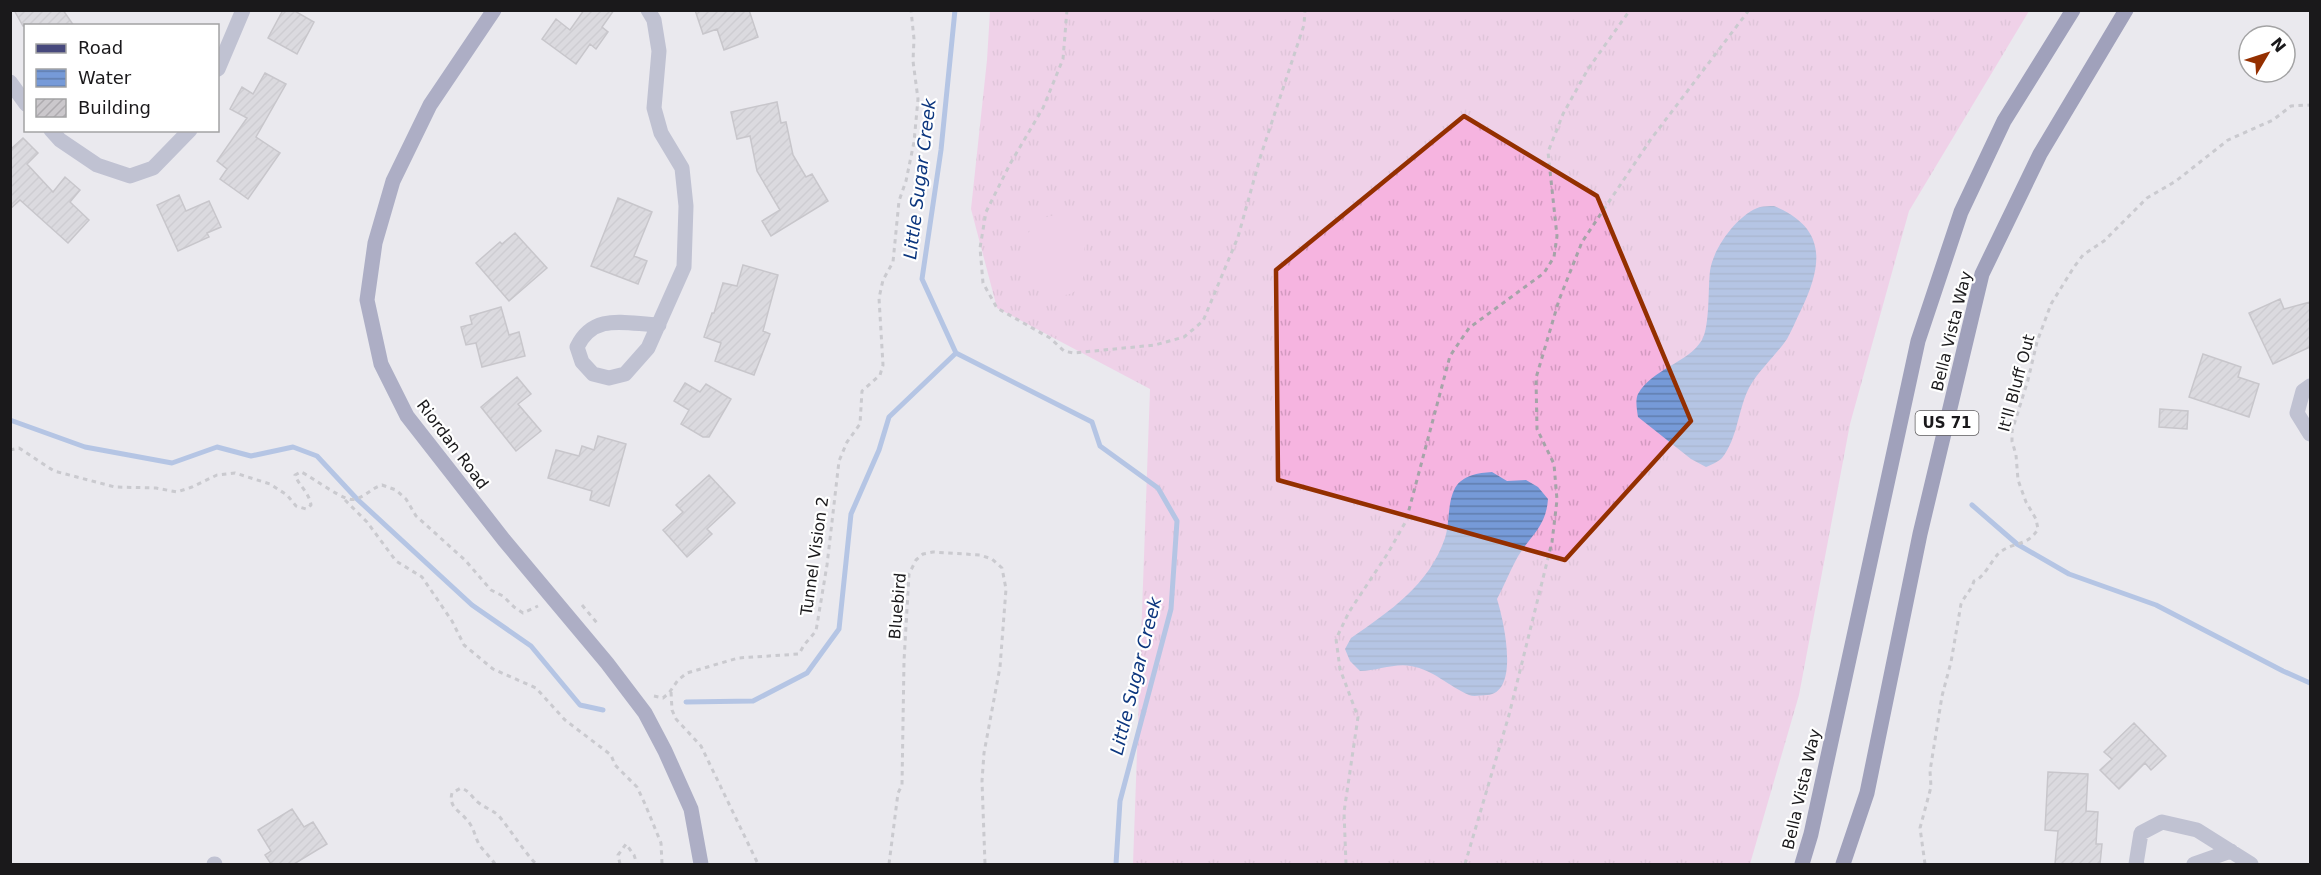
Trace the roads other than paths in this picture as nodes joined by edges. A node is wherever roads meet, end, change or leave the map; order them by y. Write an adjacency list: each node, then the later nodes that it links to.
1 (243, 10): 6 (street)
2 (494, 10): 15 (street, Riordan Road)
3 (648, 10): 11 (street)
4 (2073, 10): 16 (main road, Bella Vista Way / US 71)
5 (2126, 10): 17 (main road, Bella Vista Way / US 71)
6 (219, 67)
7 (10, 82): 8 (street)
8 (24, 101)
9 (53, 132): 10 (street)
10 (188, 132)
11 (659, 325): 11 (street)
12 (2310, 386): 13 (street)
13 (2310, 434)
14 (2231, 851): 18 (street); 19 (street); 20 (street)
15 (700, 864)
16 (1802, 864)
17 (1844, 864)
18 (2137, 864)
19 (2194, 864)
20 (2251, 864)

